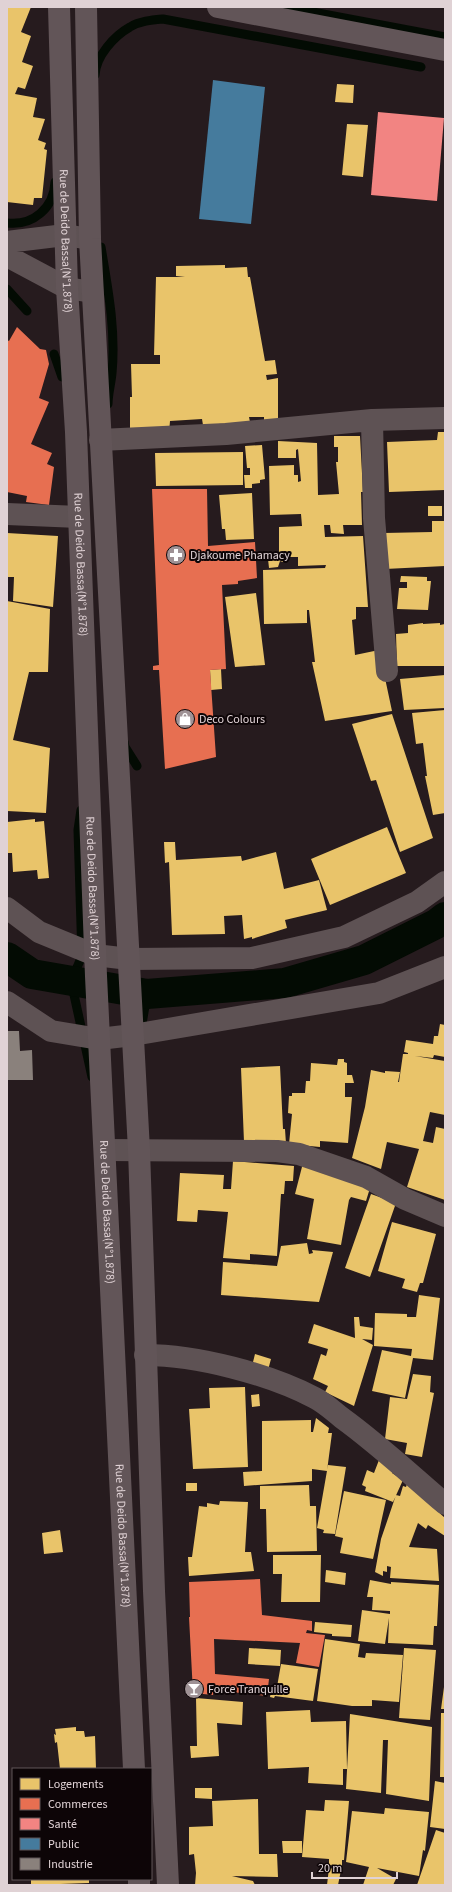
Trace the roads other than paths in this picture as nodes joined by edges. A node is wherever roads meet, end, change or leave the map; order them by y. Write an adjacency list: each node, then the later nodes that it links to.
1 (59, 7): 5 (main road, Rue de Deido Bassa(N°1.878))
2 (86, 7): 6 (main road, Rue de Deido Bassa(N°1.878))
3 (218, 7): 4 (main road)
4 (445, 50)
5 (66, 235): 6 (street); 7 (street); 9 (main road, Rue de Deido Bassa(N°1.878))
6 (90, 239): 10 (main road, Rue de Deido Bassa(N°1.878))
7 (7, 242)
8 (7, 256): 9 (street)
9 (67, 288): 10 (street); 15 (main road, Rue de Deido Bassa(N°1.878))
10 (92, 292): 13 (main road, Rue de Deido Bassa(N°1.878))
11 (445, 418): 12 (street)
12 (372, 420): 13 (street); 16 (street)
13 (100, 440): 17 (main road, Rue de Deido Bassa(N°1.878))
14 (7, 514): 15 (street)
15 (79, 517): 18 (main road, Rue de Deido Bassa(N°1.878))
16 (387, 671)
17 (120, 788): 18 (main road); 22 (main road, Rue de Deido Bassa(N°1.878))
18 (90, 791): 21 (main road, Rue de Deido Bassa(N°1.878))
19 (445, 882): 22 (street)
20 (7, 908): 21 (street)
21 (96, 955): 22 (street); 26 (main road, Rue de Deido Bassa(N°1.878))
22 (129, 965): 25 (main road, Rue de Deido Bassa(N°1.878))
23 (445, 967): 25 (street)
24 (7, 1002): 26 (street)
25 (132, 1024): 26 (street); 28 (main road, Rue de Deido Bassa(N°1.878))
26 (99, 1028): 27 (main road, Rue de Deido Bassa(N°1.878))
27 (105, 1150): 28 (street); 32 (main road, Rue de Deido Bassa(N°1.878))
28 (138, 1150): 29 (street); 30 (main road, Rue de Deido Bassa(N°1.878))
29 (445, 1216)
30 (145, 1355): 31 (street); 33 (main road, Rue de Deido Bassa(N°1.878))
31 (445, 1504)
32 (134, 1768)
33 (168, 1885)

